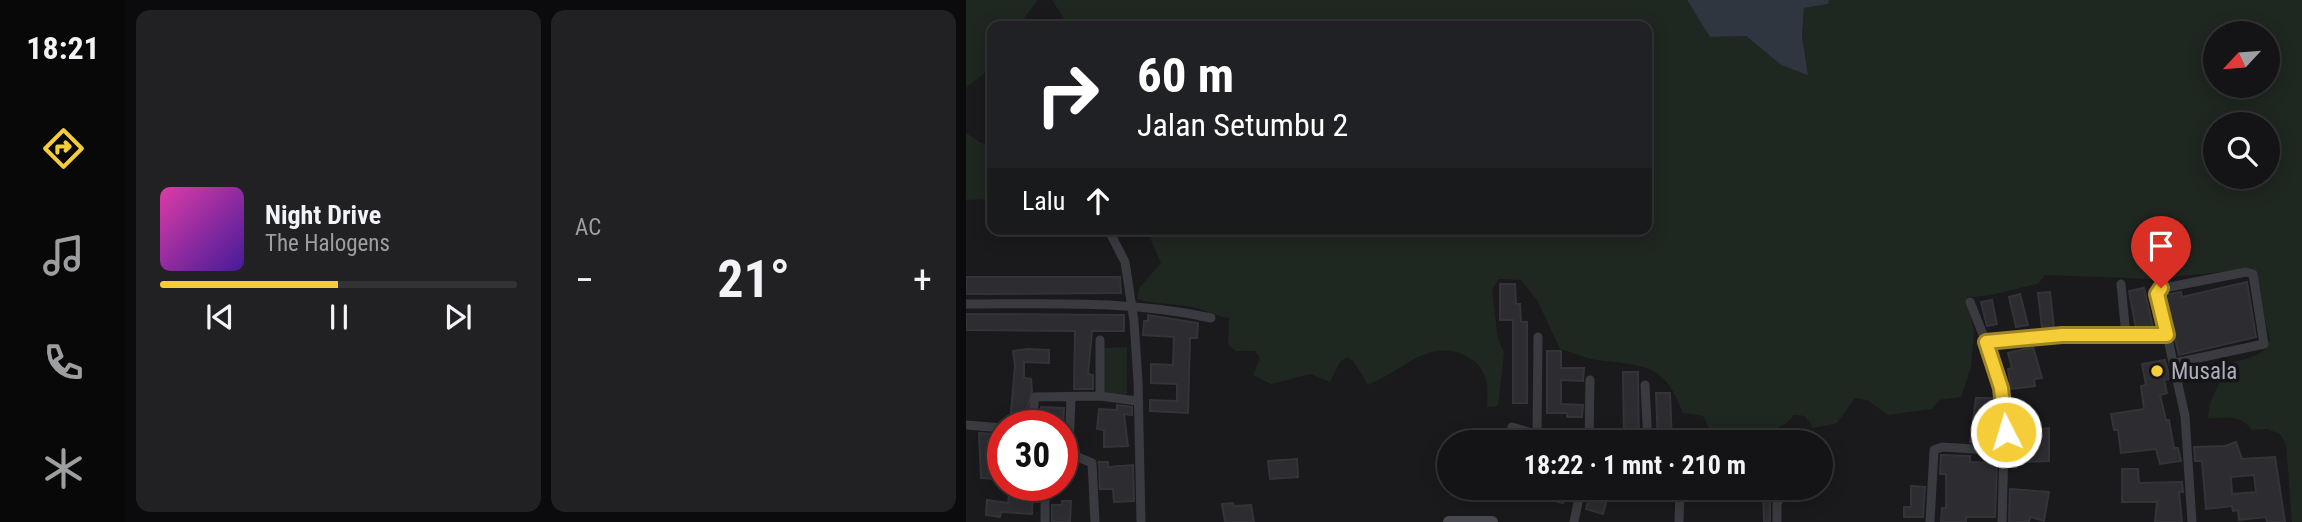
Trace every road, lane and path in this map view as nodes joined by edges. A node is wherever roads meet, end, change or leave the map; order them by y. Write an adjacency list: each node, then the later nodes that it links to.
1 (1111, 235): 5 (street)
2 (2121, 284): 7 (street)
3 (1970, 302): 11 (street)
4 (966, 304): 5 (street)
5 (1130, 306): 6 (street); 17 (street)
6 (1210, 318)
7 (2123, 335): 8 (street); 11 (street)
8 (2167, 335): 12 (street); 12 (street)
9 (1538, 337): 23 (street)
10 (1100, 340): 15 (street)
11 (1986, 342): 26 (street)
12 (2175, 363): 41 (street)
13 (1590, 380): 24 (street)
14 (1645, 385): 25 (street)
15 (1100, 396): 16 (street); 17 (street)
16 (1071, 397): 18 (street); 32 (street)
17 (1137, 401): 33 (street)
18 (1033, 410)
19 (966, 425): 20 (street)
20 (987, 427)
21 (1512, 427): 22 (street)
22 (1525, 430)
23 (1538, 430)
24 (1589, 430)
25 (1647, 430)
26 (2006, 452): 39 (street); 40 (street)
27 (1579, 500): 36 (street)
28 (1680, 500): 37 (street)
29 (1779, 500): 38 (street)
30 (1045, 501): 31 (street)
31 (1045, 522)
32 (1095, 522)
33 (1141, 522)
34 (1449, 522): 35 (main road)
35 (1492, 522)
36 (1574, 522)
37 (1679, 522)
38 (1777, 522)
39 (1930, 522)
40 (2002, 522)
41 (2192, 522)

